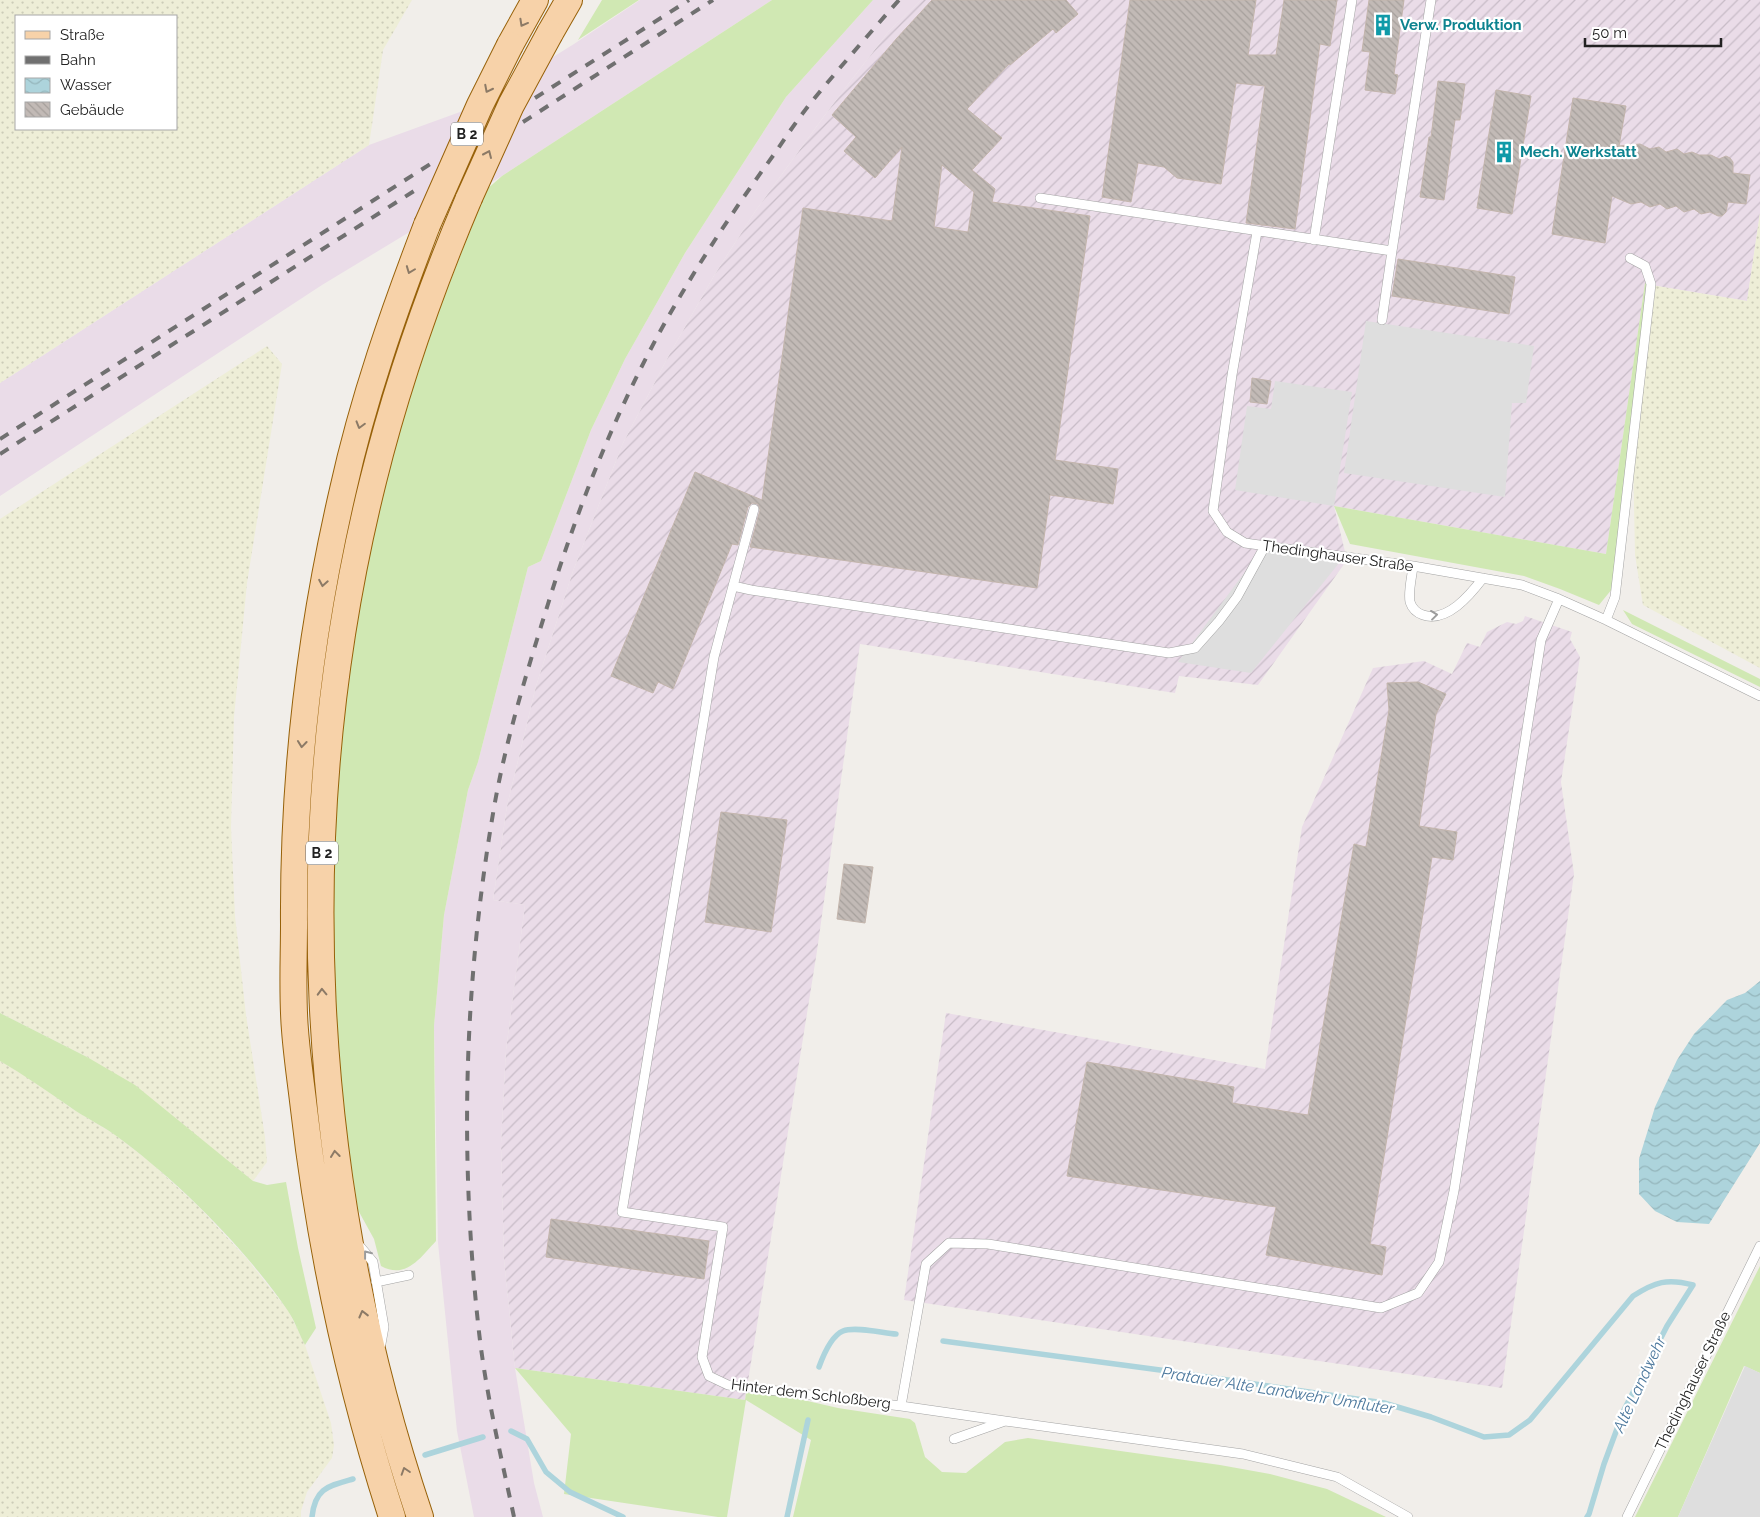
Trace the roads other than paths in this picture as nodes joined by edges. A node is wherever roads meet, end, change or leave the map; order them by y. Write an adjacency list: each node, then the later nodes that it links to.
1 (536, 0): 27 (main road, B 2, one-way to 27, bridge)
2 (569, 0): 19 (main road, B 2, one-way to 2, bridge)
3 (1352, 0): 7 (lane)
4 (1431, 0): 8 (lane)
5 (1040, 198): 6 (lane)
6 (1257, 232): 7 (lane); 12 (lane, Thedinghauser Straße)
7 (1314, 240): 8 (lane)
8 (1392, 251): 10 (lane)
9 (1630, 258): 17 (lane)
10 (1382, 320)
11 (754, 509): 15 (lane)
12 (1265, 546): 13 (lane, Thedinghauser Straße); 15 (lane)
13 (1413, 566): 14 (lane, Thedinghauser Straße); 14 (lane, one-way to 14)
14 (1483, 578): 16 (lane, Thedinghauser Straße)
15 (733, 586): 24 (lane, Hinter dem Schloßberg)
16 (1559, 599): 17 (lane, Thedinghauser Straße); 24 (lane)
17 (1606, 620): 18 (lane, Thedinghauser Straße)
18 (1760, 696)
19 (346, 1228): 22 (lane, one-way to 19); 23 (main road, B 2, one-way to 19)
20 (1760, 1246): 30 (lane, Thedinghauser Straße)
21 (409, 1275): 22 (lane)
22 (376, 1282): 23 (lane)
23 (377, 1369): 28 (main road, B 2, one-way to 23)
24 (901, 1406): 25 (lane, Hinter dem Schloßberg)
25 (1005, 1421): 26 (lane, Hinter dem Schloßberg); 29 (lane, Hinter dem Schloßberg)
26 (954, 1439)
27 (392, 1517)
28 (420, 1517)
29 (1408, 1517)
30 (1627, 1517)

